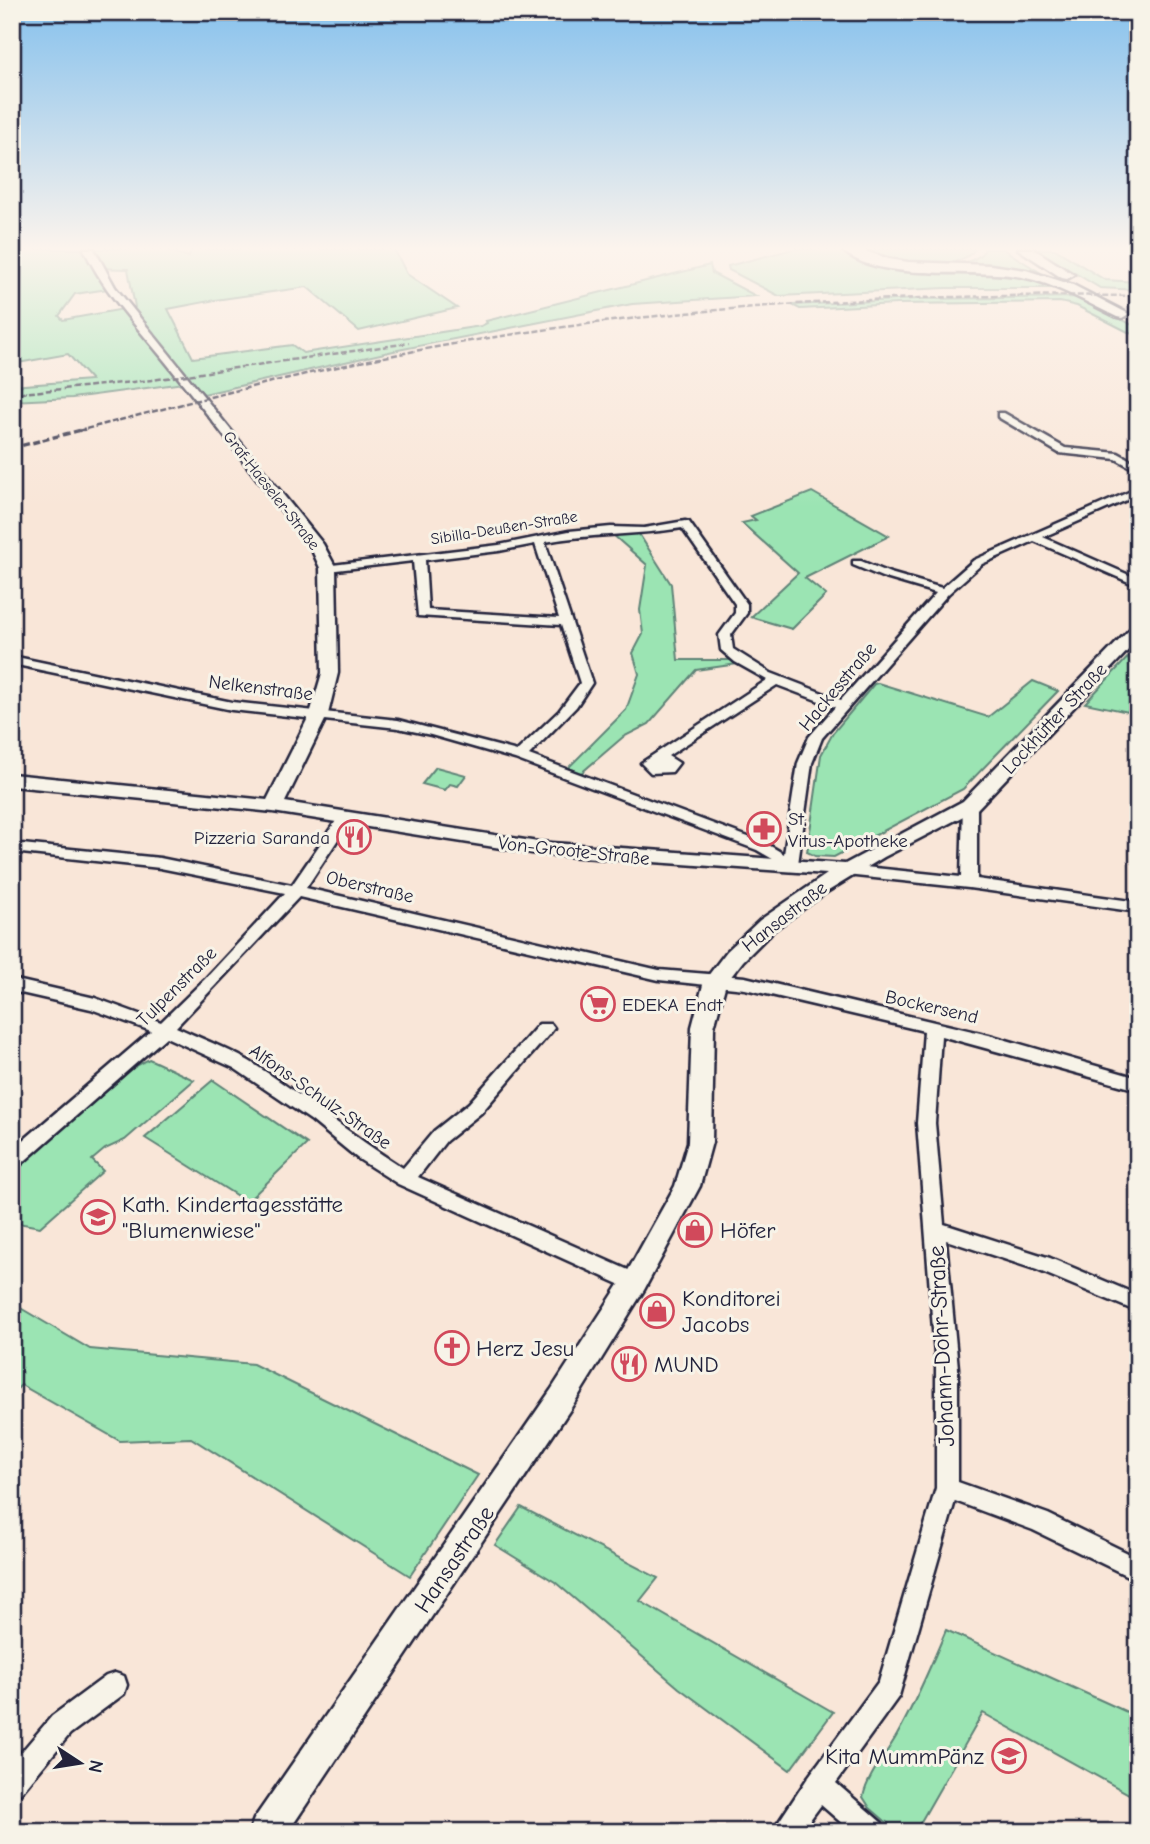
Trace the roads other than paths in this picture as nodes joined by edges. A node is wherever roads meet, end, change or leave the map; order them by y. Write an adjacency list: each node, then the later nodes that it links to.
1 (151, 335): 9 (street, Graf-Haeseler-Straße)
2 (1001, 415): 3 (street)
3 (1138, 468)
4 (1138, 491): 5 (street, Hackesstraße)
5 (1033, 537): 10 (street); 11 (street, Hackesstraße)
6 (539, 540): 7 (street, Sibilla-Deußen-Straße); 12 (street); 15 (street, Sibilla-Deußen-Straße)
7 (419, 558): 9 (street, Sibilla-Deußen-Straße); 12 (street)
8 (857, 563): 11 (street)
9 (328, 568): 17 (street, Graf-Haeseler-Straße)
10 (1137, 583)
11 (944, 592): 16 (street, Hackesstraße)
12 (567, 622): 18 (street)
13 (1138, 630): 21 (street, Lockhütter Straße)
14 (12, 660): 17 (street, Nelkenstraße)
15 (777, 679): 16 (street, Sibilla-Deußen-Straße); 19 (street)
16 (841, 705): 25 (street, Hackesstraße)
17 (319, 714): 18 (street, Nelkenstraße); 22 (street, Graf-Haeseler-Straße)
18 (524, 751): 25 (street)
19 (659, 757)
20 (12, 780): 22 (street, Von-Groote-Straße)
21 (970, 805): 26 (street, Lockhütter Straße); 27 (street)
22 (273, 806): 23 (street, Von-Groote-Straße)
23 (345, 818): 25 (street, Von-Groote-Straße); 28 (street, Tulpenstraße)
24 (12, 847): 28 (street, Oberstraße)
25 (790, 864): 26 (street, Von-Groote-Straße)
26 (846, 870): 27 (street, Von-Groote-Straße); 30 (street, Hansastraße)
27 (969, 883): 29 (street, Von-Groote-Straße)
28 (297, 890): 30 (street, Oberstraße); 34 (street, Tulpenstraße)
29 (1138, 906)
30 (715, 981): 33 (street, Bockersend); 39 (street, Hansastraße)
31 (12, 985): 34 (street, Alfons-Schulz-Straße)
32 (545, 1028): 37 (street)
33 (933, 1028): 35 (street, Bockersend); 38 (street, Johann-Dohr-Straße)
34 (164, 1029): 36 (street, Tulpenstraße); 37 (street, Alfons-Schulz-Straße)
35 (1138, 1084)
36 (12, 1161)
37 (405, 1179): 39 (street, Alfons-Schulz-Straße)
38 (935, 1229): 40 (street); 41 (street, Johann-Dohr-Straße)
39 (635, 1282): 46 (street, Hansastraße)
40 (1138, 1304)
41 (947, 1488): 42 (street); 45 (street, Johann-Dohr-Straße)
42 (1138, 1570)
43 (115, 1685): 44 (street)
44 (12, 1784)
45 (818, 1785): 47 (street, Johann-Dohr-Straße); 48 (street)
46 (267, 1832)
47 (785, 1832)
48 (873, 1832)

